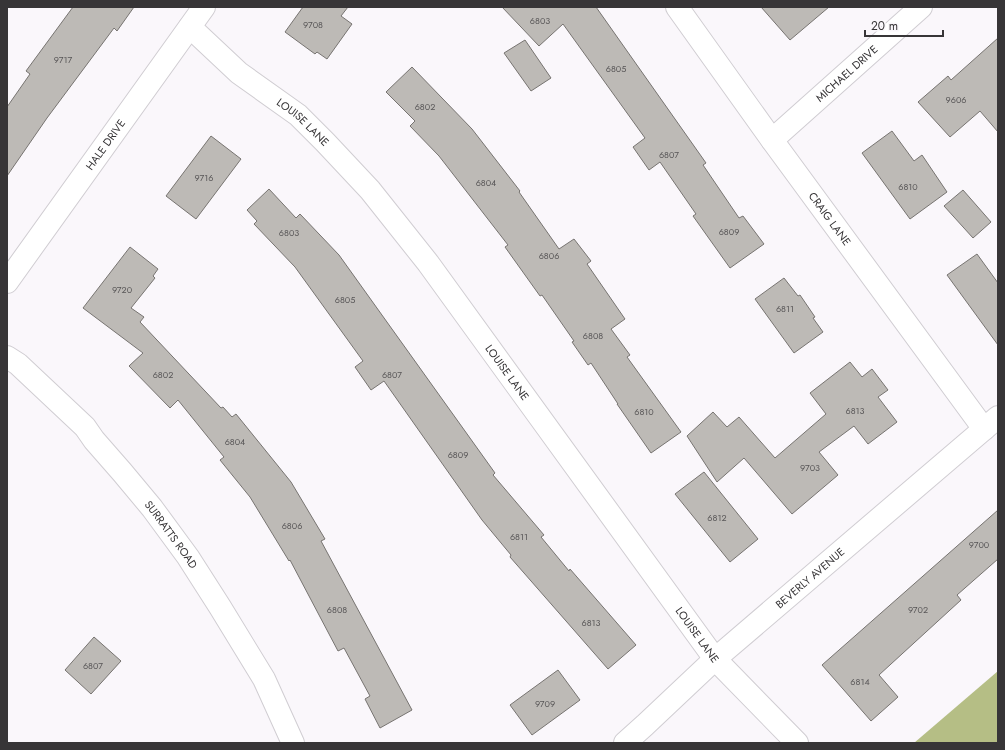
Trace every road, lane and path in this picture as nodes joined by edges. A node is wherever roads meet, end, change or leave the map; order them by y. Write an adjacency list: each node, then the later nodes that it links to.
1 (204, 7): 4 (street, HALE DRIVE)
2 (677, 7): 5 (street, CRAIG LANE)
3 (921, 7): 5 (street, MICHAEL DRIVE)
4 (190, 27): 6 (street, HALE DRIVE); 9 (street, LOUISE LANE)
5 (772, 140): 8 (street, CRAIG LANE)
6 (7, 282)
7 (7, 357): 10 (street, SURRATTS ROAD)
8 (991, 423): 9 (street, BEVERLY AVENUE)
9 (715, 659): 11 (street, BEVERLY AVENUE); 12 (street, LOUISE LANE)
10 (293, 743)
11 (625, 743)
12 (797, 743)

